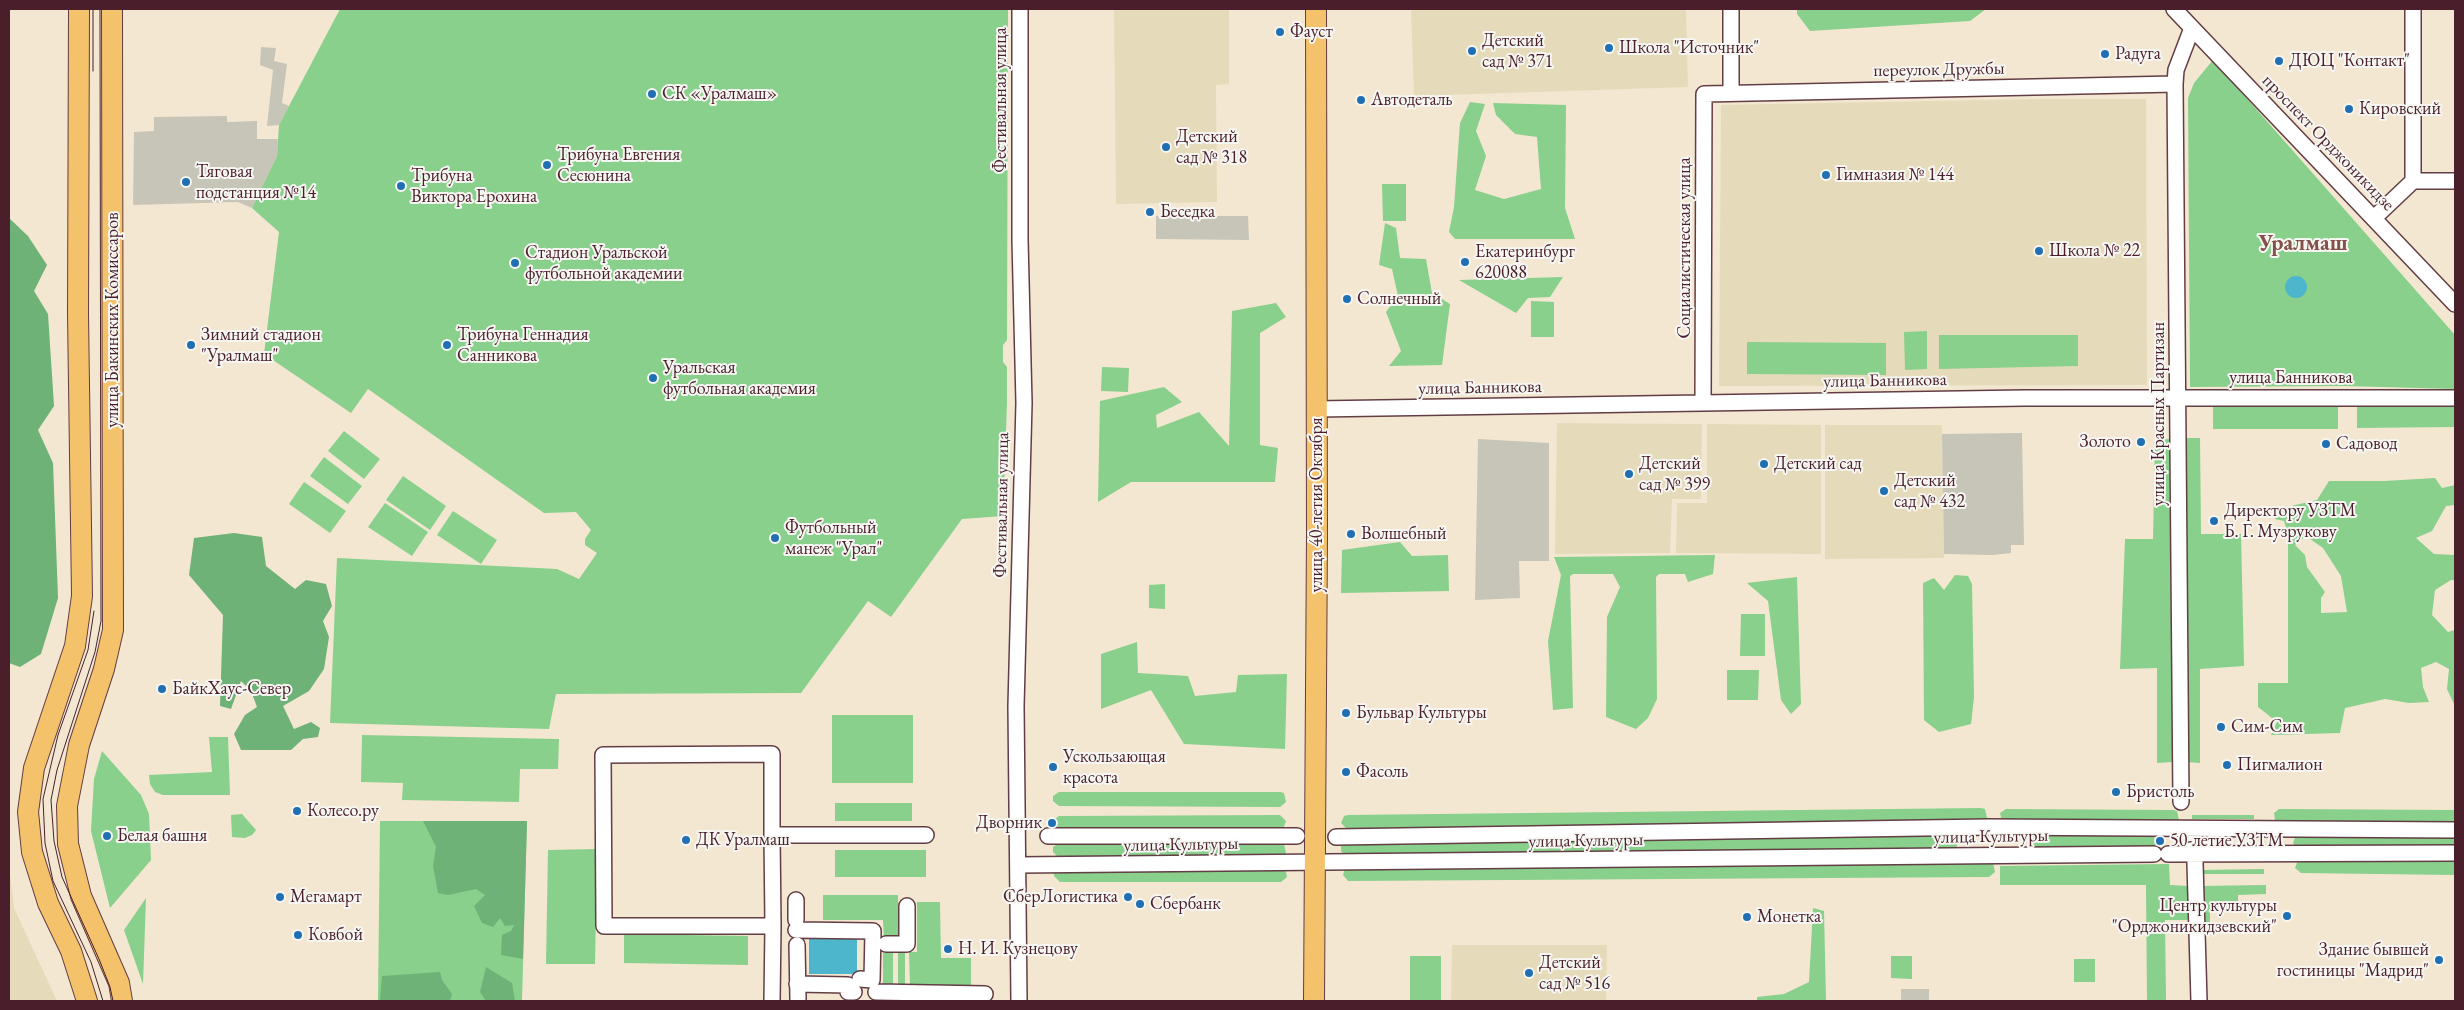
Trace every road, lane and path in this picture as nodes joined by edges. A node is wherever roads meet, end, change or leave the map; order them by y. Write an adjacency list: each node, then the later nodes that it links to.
1 (79, 9): 41 (main road, улица Бакинских Комиссаров)
2 (112, 9): 39 (main road, улица Бакинских Комиссаров)
3 (1020, 9): 31 (street, Фестивальная улица)
4 (1316, 9): 19 (main road, улица 40-летия Октября)
5 (1732, 9): 10 (street)
6 (2174, 9): 8 (street, проспект Орджоникидзе)
7 (2413, 9): 12 (street)
8 (2192, 28): 9 (street, улица Красных Партизан); 14 (street, проспект Орджоникидзе)
9 (2174, 84): 10 (street, переулок Дружбы); 16 (street, улица Красных Партизан)
10 (1731, 93): 11 (street, переулок Дружбы)
11 (1704, 94): 18 (street, Социалистическая улица)
12 (2413, 181): 13 (street); 14 (street)
13 (2455, 181)
14 (2374, 218): 15 (street, проспект Орджоникидзе)
15 (2455, 304)
16 (2178, 398): 17 (street, улица Банникова); 18 (street, улица Банникова); 20 (street, улица Красных Партизан)
17 (2455, 398)
18 (1703, 403): 19 (street, улица Банникова)
19 (1316, 409): 30 (main road, улица 40-летия Октября)
20 (2181, 802)
21 (2194, 829): 22 (street, улица Культуры); 27 (street, улица Культуры); 29 (street)
22 (2455, 830)
23 (777, 835): 24 (street); 34 (street); 34 (street)
24 (926, 835)
25 (1048, 836): 26 (street, улица Культуры)
26 (1297, 836)
27 (1336, 837)
28 (2455, 853): 29 (street, улица Культуры)
29 (2194, 854): 30 (street, улица Культуры); 46 (street)
30 (1316, 862): 31 (street, улица Культуры); 45 (main road, улица 40-летия Октября)
31 (1018, 865): 44 (street, Фестивальная улица)
32 (796, 900): 35 (street)
33 (907, 906): 36 (street)
34 (772, 926): 43 (street)
35 (796, 932): 36 (street); 37 (street)
36 (880, 944): 38 (street)
37 (797, 984): 38 (street); 42 (street)
38 (861, 987): 40 (street)
39 (120, 992)
40 (985, 994)
41 (87, 999)
42 (798, 999)
43 (772, 1001)
44 (1019, 1001)
45 (1314, 1001)
46 (2199, 1001)

